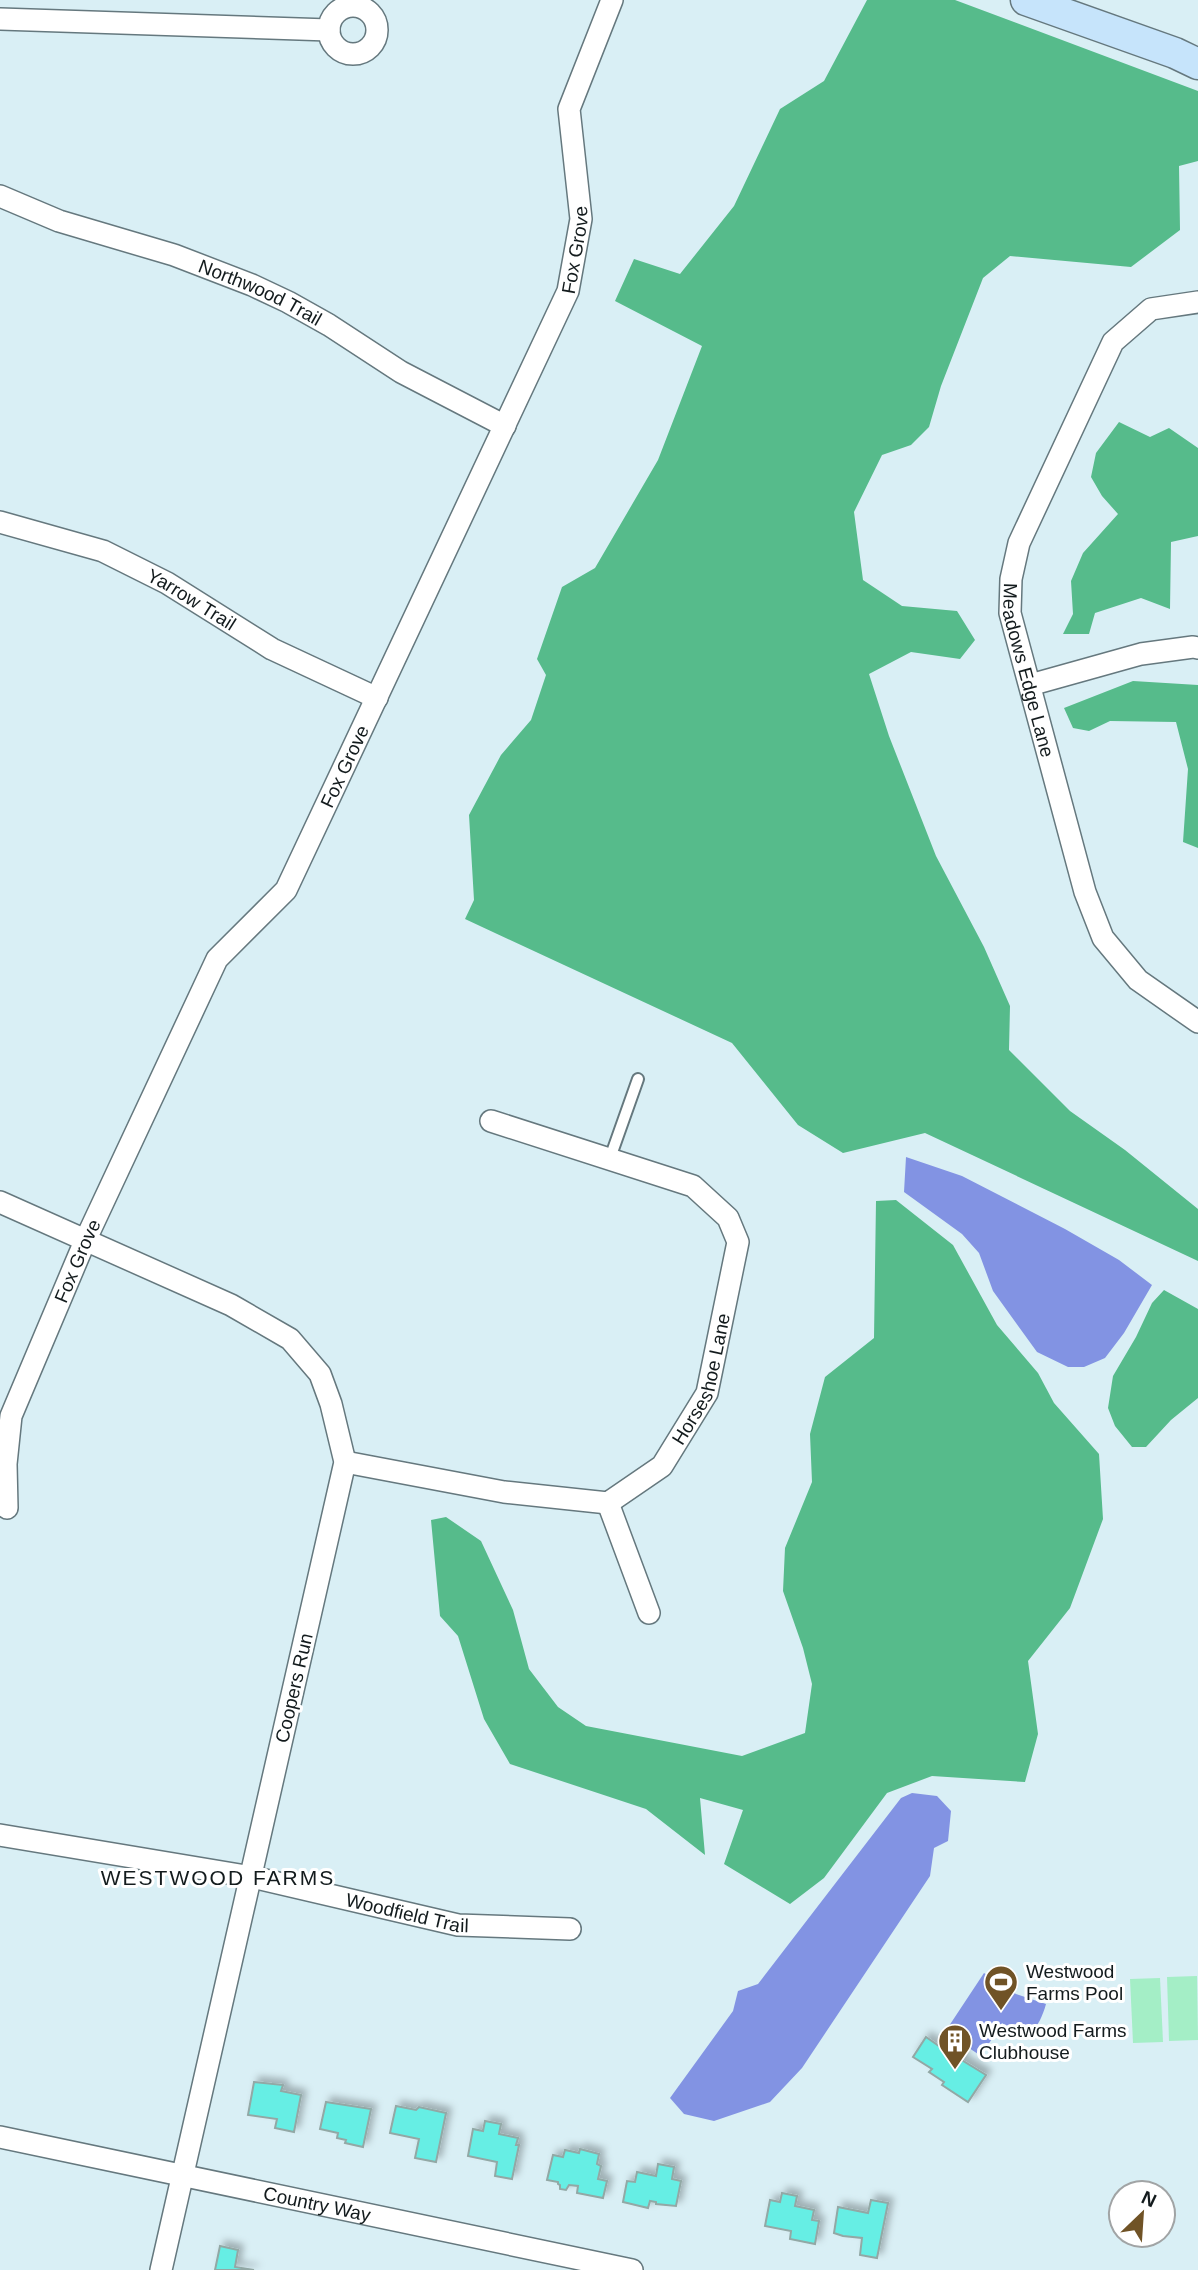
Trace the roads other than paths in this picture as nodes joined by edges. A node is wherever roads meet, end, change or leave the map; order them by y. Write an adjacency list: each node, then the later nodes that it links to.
1 (612, 0): 8 (street, Fox Grove)
2 (1026, 0): 5 (street)
3 (0, 19): 4 (street)
4 (329, 30)
5 (1198, 64)
6 (0, 196): 8 (street, Northwood Trail)
7 (1198, 302): 11 (street, Meadows Edge Lane)
8 (505, 426): 12 (street, Fox Grove)
9 (0, 522): 12 (street, Yarrow Trail)
10 (1198, 648): 11 (street)
11 (1030, 685): 13 (street, Meadows Edge Lane)
12 (377, 698): 18 (street, Fox Grove)
13 (1198, 1022)
14 (638, 1079): 16 (lane)
15 (491, 1121): 16 (street, Horseshoe Lane)
16 (610, 1158): 20 (street, Horseshoe Lane)
17 (0, 1202): 18 (street, Coopers Run)
18 (85, 1241): 19 (street, Coopers Run); 21 (street, Fox Grove)
19 (345, 1462): 20 (street); 24 (street, Coopers Run)
20 (608, 1503): 22 (street)
21 (6, 1508)
22 (649, 1613)
23 (0, 1835): 24 (street, Woodfield Trail)
24 (252, 1877): 25 (street, Woodfield Trail); 27 (street, Coopers Run)
25 (570, 1929)
26 (0, 2137): 27 (street, Country Way)
27 (182, 2176): 28 (street, Coopers Run); 29 (street, Country Way)
28 (161, 2270)
29 (632, 2270)

